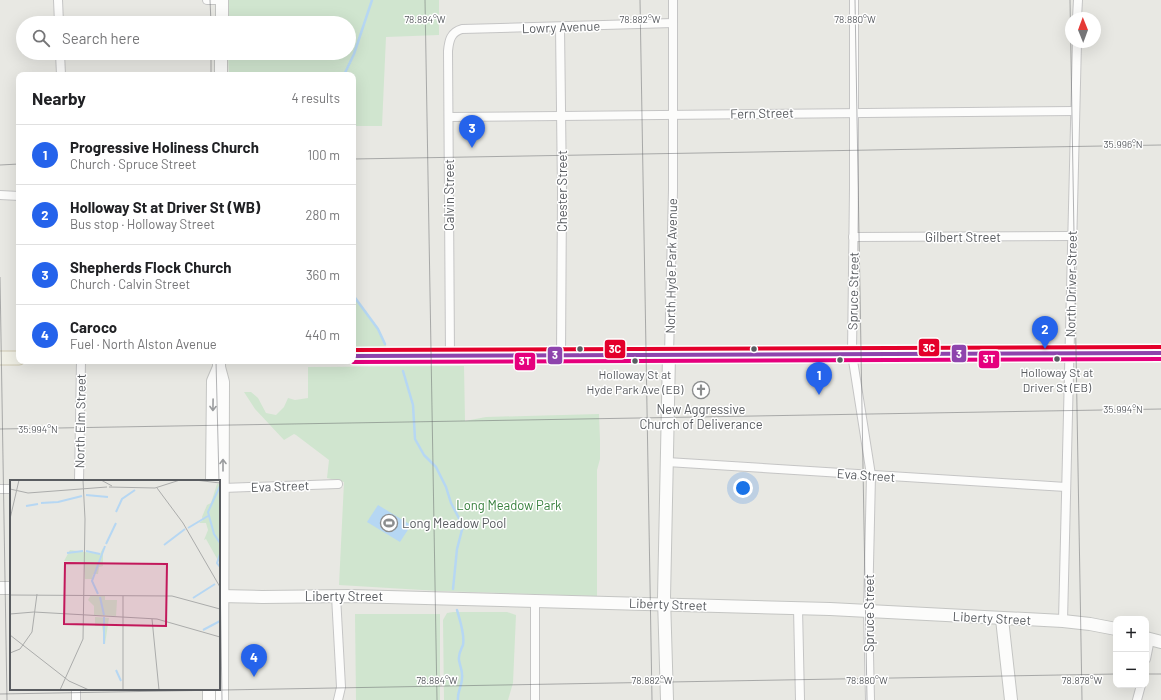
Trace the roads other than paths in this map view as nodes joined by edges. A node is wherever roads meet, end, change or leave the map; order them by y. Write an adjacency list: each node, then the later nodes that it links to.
1 (58, 0): 8 (street)
2 (207, 0): 3 (street)
3 (222, 0): 9 (street)
4 (673, 0): 10 (street, North Hyde Park Avenue)
5 (854, 0): 19 (street, Spruce Street)
6 (1078, 0): 7 (street)
7 (1077, 12)
8 (59, 16)
9 (222, 16)
10 (673, 23): 11 (street, Lowry Avenue); 20 (street, North Hyde Park Avenue)
11 (560, 27): 12 (street, Lowry Avenue); 21 (street, Chester Street)
12 (451, 35): 22 (street, Calvin Street)
13 (1077, 48): 18 (street, North Driver Street)
14 (60, 60): 16 (street)
15 (222, 60): 17 (street)
16 (61, 72)
17 (221, 72)
18 (1075, 111): 19 (street, Fern Street); 25 (street, North Driver Street)
19 (854, 112): 20 (street, Fern Street); 26 (street, Spruce Street)
20 (673, 114): 21 (street, Fern Street); 30 (street, North Hyde Park Avenue)
21 (561, 115): 22 (street, Fern Street); 33 (street, Chester Street)
22 (449, 116): 32 (street, Calvin Street)
23 (0, 195): 24 (street)
24 (16, 196)
25 (1072, 236): 26 (street, Gilbert Street); 29 (street, North Driver Street)
26 (853, 237): 28 (street, Spruce Street)
27 (1161, 353): 29 (main road)
28 (852, 354): 29 (main road); 30 (main road); 39 (street, Spruce Street)
29 (1069, 354): 43 (street, North Driver Street)
30 (669, 355): 33 (main road); 38 (street, North Hyde Park Avenue)
31 (356, 356): 32 (main road)
32 (450, 356): 33 (main road)
33 (561, 356)
34 (0, 358): 35 (main road)
35 (16, 358)
36 (81, 364): 40 (street, North Elm Street)
37 (218, 364): 41 (street, one-way to 41); 44 (street, one-way to 37)
38 (666, 462): 39 (street, Eva Street); 48 (street, North Hyde Park Avenue)
39 (871, 475): 43 (street, Eva Street); 50 (street, Spruce Street)
40 (79, 480)
41 (212, 480)
42 (338, 484): 44 (street, Eva Street)
43 (1066, 487): 52 (street, North Driver Street)
44 (223, 488): 45 (street)
45 (221, 596): 46 (street, Liberty Street); 57 (street)
46 (336, 596): 47 (street, Liberty Street); 58 (street)
47 (535, 600): 48 (street, Liberty Street); 59 (street)
48 (664, 604): 49 (street, Liberty Street); 60 (street, North Hyde Park Avenue)
49 (798, 608): 50 (street, Liberty Street); 61 (street)
50 (868, 610): 51 (street, Liberty Street); 62 (street, Spruce Street)
51 (1002, 619): 52 (street, Liberty Street); 63 (street)
52 (1063, 621): 53 (street, Liberty Street)
53 (1113, 628)
54 (1152, 640): 55 (street)
55 (1148, 652)
56 (1140, 688): 64 (street)
57 (222, 700)
58 (338, 700)
59 (535, 700)
60 (667, 700)
61 (800, 700)
62 (870, 700)
63 (1011, 700)
64 (1137, 700)

